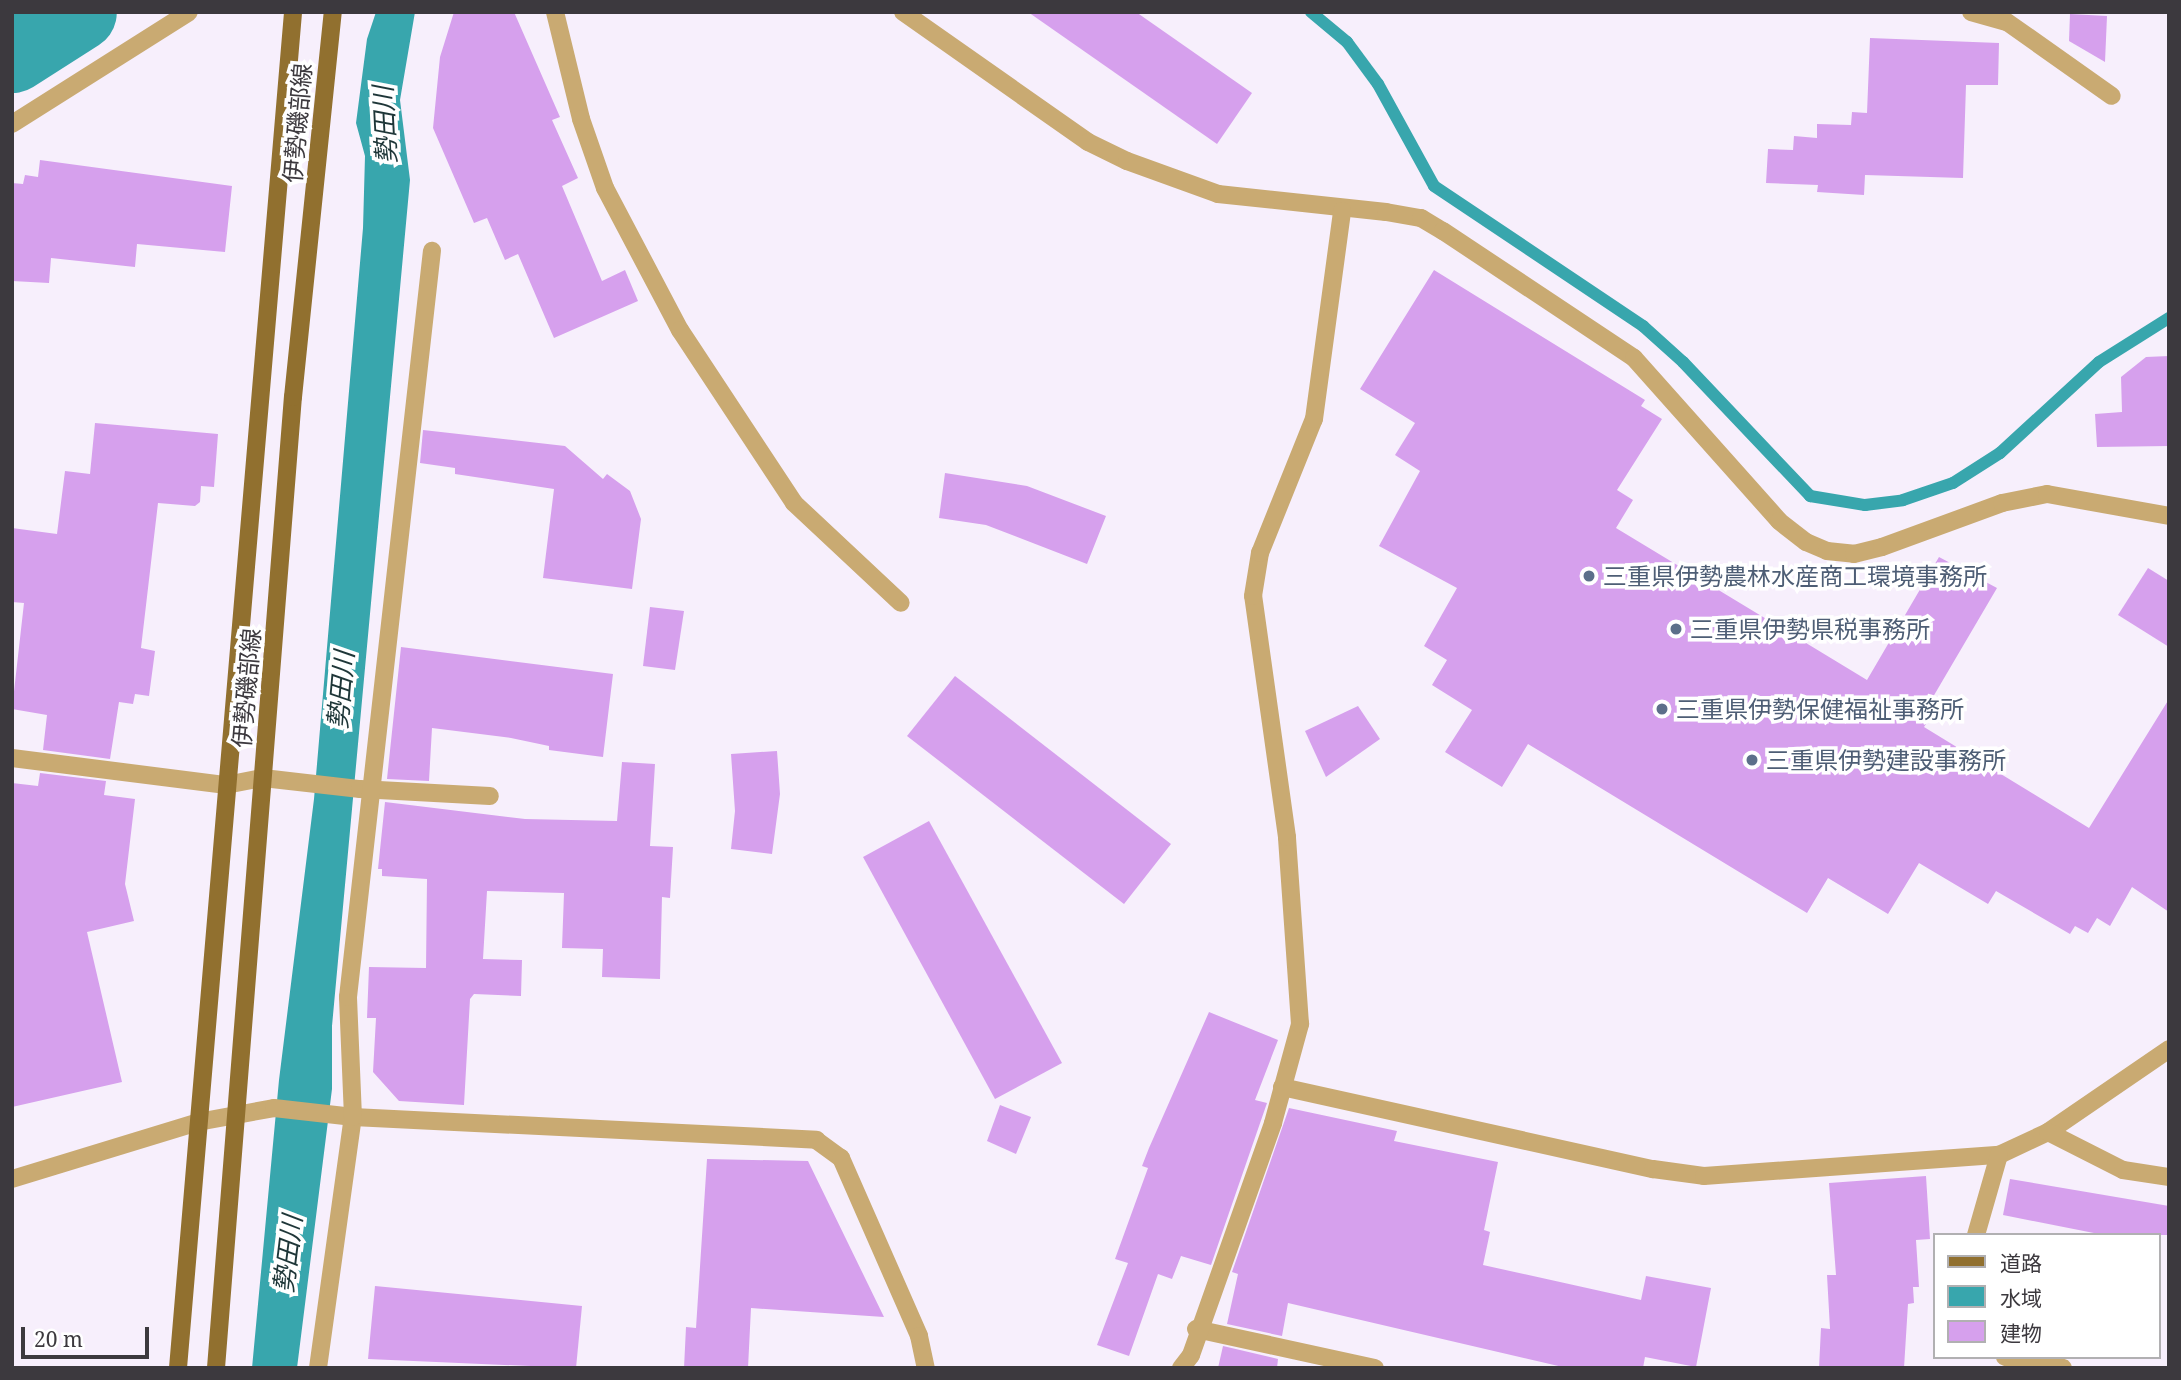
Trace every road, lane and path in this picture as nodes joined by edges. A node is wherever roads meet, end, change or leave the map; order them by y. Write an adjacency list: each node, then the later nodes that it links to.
1 (189, 12): 9 (street)
2 (293, 12): 16 (main road, 伊勢磯部線)
3 (333, 12): 15 (main road, 伊勢磯部線)
4 (555, 12): 13 (street)
5 (903, 12): 7 (street)
6 (1971, 12): 8 (street)
7 (928, 19): 10 (street)
8 (2112, 96)
9 (12, 124)
10 (1342, 211): 12 (street); 20 (street)
11 (432, 251): 17 (street)
12 (2169, 516)
13 (901, 603)
14 (12, 758): 16 (street)
15 (263, 778): 16 (street); 17 (street); 21 (main road, 伊勢磯部線)
16 (226, 785): 23 (main road, 伊勢磯部線)
17 (364, 789): 18 (street); 22 (street)
18 (490, 796)
19 (2169, 1049): 24 (street)
20 (1282, 1087): 25 (street); 29 (street)
21 (237, 1115): 22 (street); 23 (street); 32 (main road, 伊勢磯部線)
22 (346, 1116): 33 (street); 34 (street)
23 (198, 1122): 27 (street); 31 (main road, 伊勢磯部線)
24 (2048, 1132): 25 (street); 26 (street)
25 (1999, 1155): 28 (street)
26 (2169, 1177)
27 (12, 1179)
28 (1977, 1233)
29 (1196, 1329): 35 (street); 36 (street)
30 (2016, 1359): 37 (street)
31 (178, 1368)
32 (216, 1368)
33 (318, 1368)
34 (926, 1368)
35 (1181, 1368)
36 (1375, 1368)
37 (2063, 1368)

